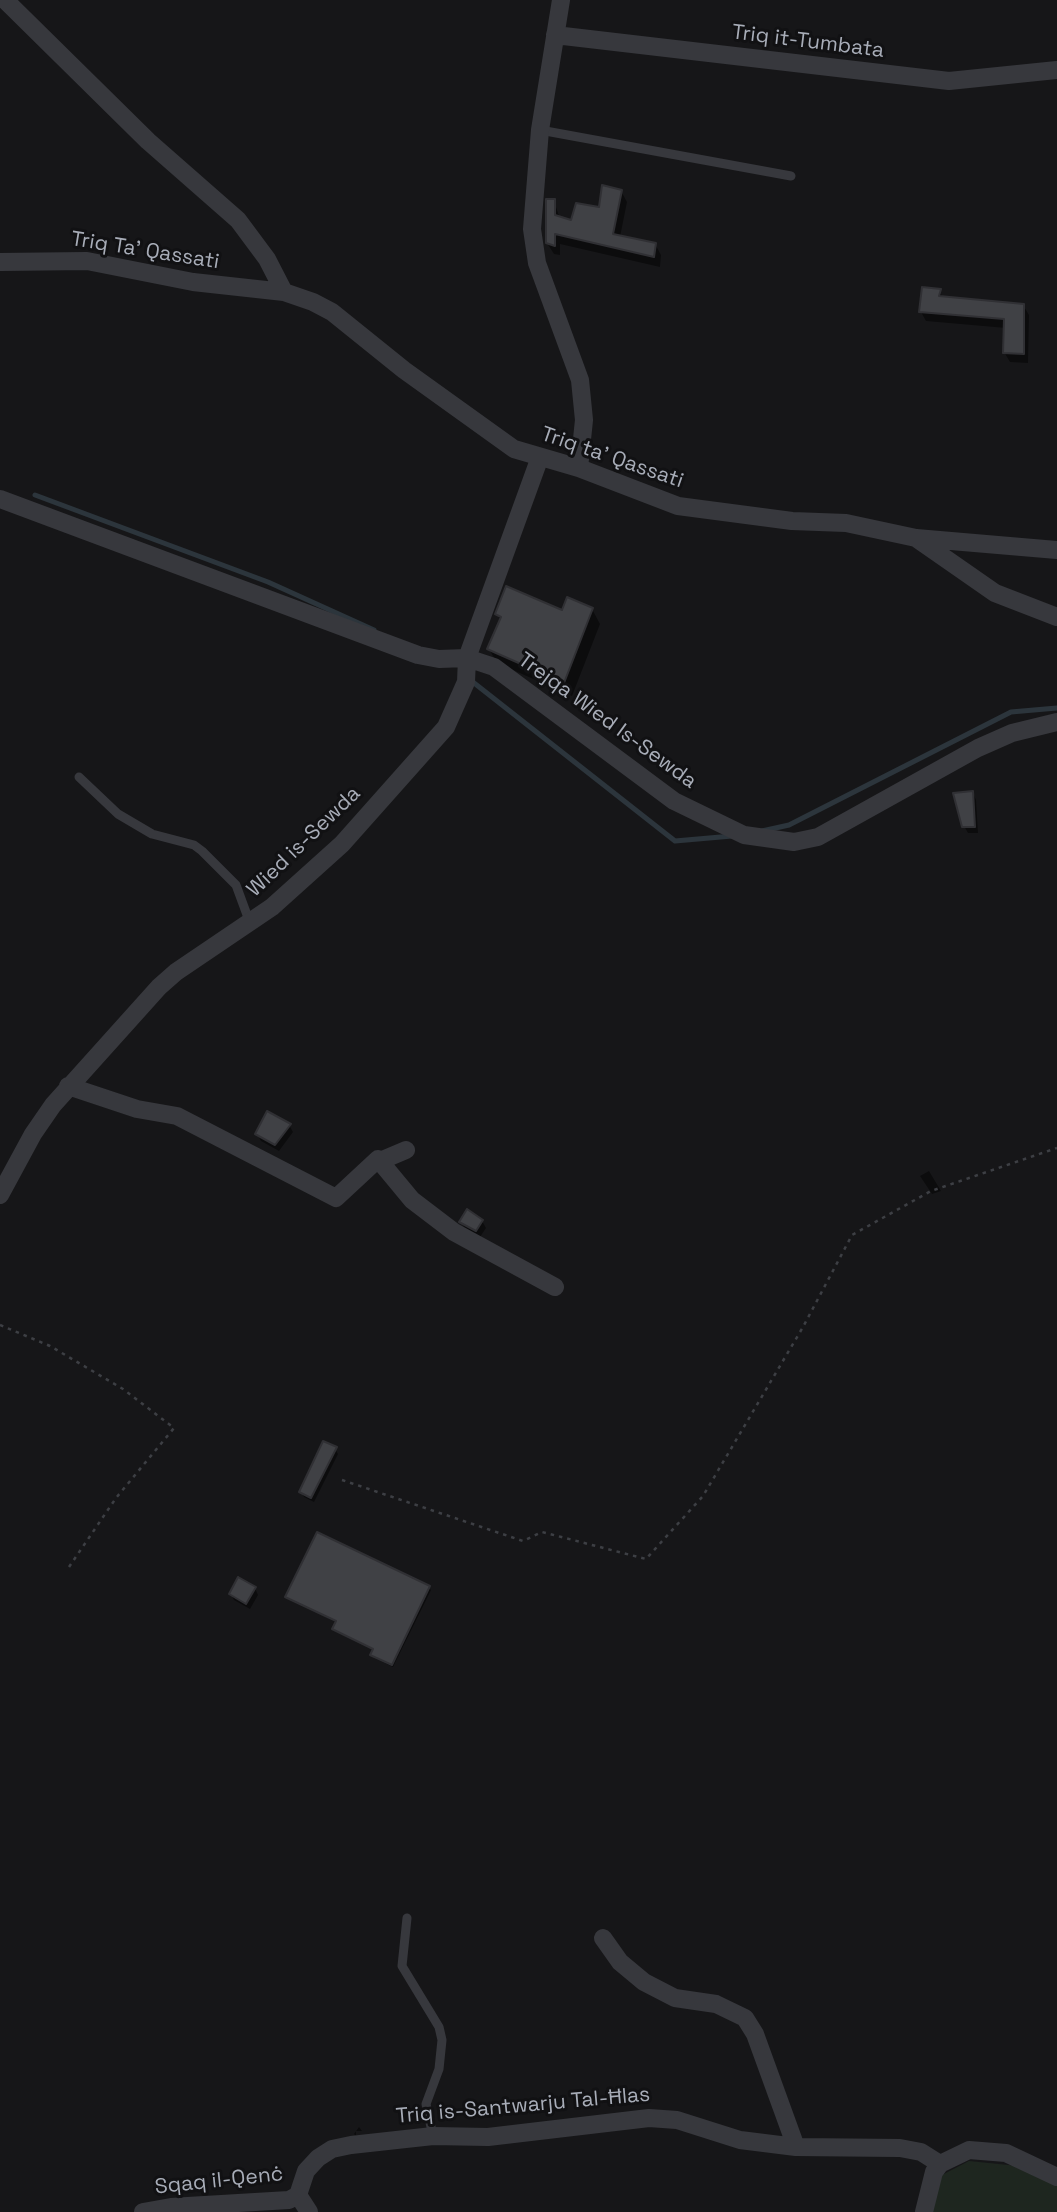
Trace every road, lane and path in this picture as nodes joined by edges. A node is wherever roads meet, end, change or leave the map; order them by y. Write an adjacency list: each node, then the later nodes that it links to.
1 (5, 0): 8 (street)
2 (561, 0): 3 (street)
3 (555, 35): 4 (street, Triq it-Tumbata); 5 (street)
4 (1057, 70)
5 (540, 130): 6 (lane); 10 (street)
6 (790, 176)
7 (0, 262): 8 (street, Triq Ta' Qassati)
8 (284, 292): 9 (street, Triq ta' Qassati)
9 (540, 457): 10 (street, Triq ta' Qassati); 15 (street, Wied is-Sewda)
10 (579, 468): 12 (street, Triq ta' Qassati)
11 (0, 499): 15 (street, Trejqa Wied Is-Sewda)
12 (916, 538): 13 (street, Triq ta' Qassati); 14 (street)
13 (1057, 550)
14 (1057, 617)
15 (467, 658): 16 (street, Trejqa Wied Is-Sewda); 18 (street, Wied is-Sewda)
16 (1057, 722)
17 (79, 777): 18 (lane)
18 (250, 923): 19 (street, Wied is-Sewda)
19 (68, 1086): 22 (street); 23 (street, Wied is-Sewda)
20 (1057, 1148): 26 (path)
21 (406, 1150): 22 (street)
22 (380, 1161): 24 (street)
23 (0, 1195)
24 (555, 1287)
25 (0, 1325): 27 (path)
26 (342, 1480)
27 (69, 1567)
28 (407, 1918): 30 (lane)
29 (603, 1938): 31 (street)
30 (433, 2136): 31 (street, Triq is-Santwarju Tal-Ħlas); 34 (street, Triq is-Santwarju Tal-Ħlas)
31 (796, 2147): 32 (street, Triq is-Santwarju Tal-Ħlas)
32 (940, 2164): 33 (street); 37 (street)
33 (1057, 2177)
34 (298, 2195): 35 (street, Sqaq il-Qenċ); 36 (street)
35 (143, 2212)
36 (309, 2212)
37 (924, 2212)

